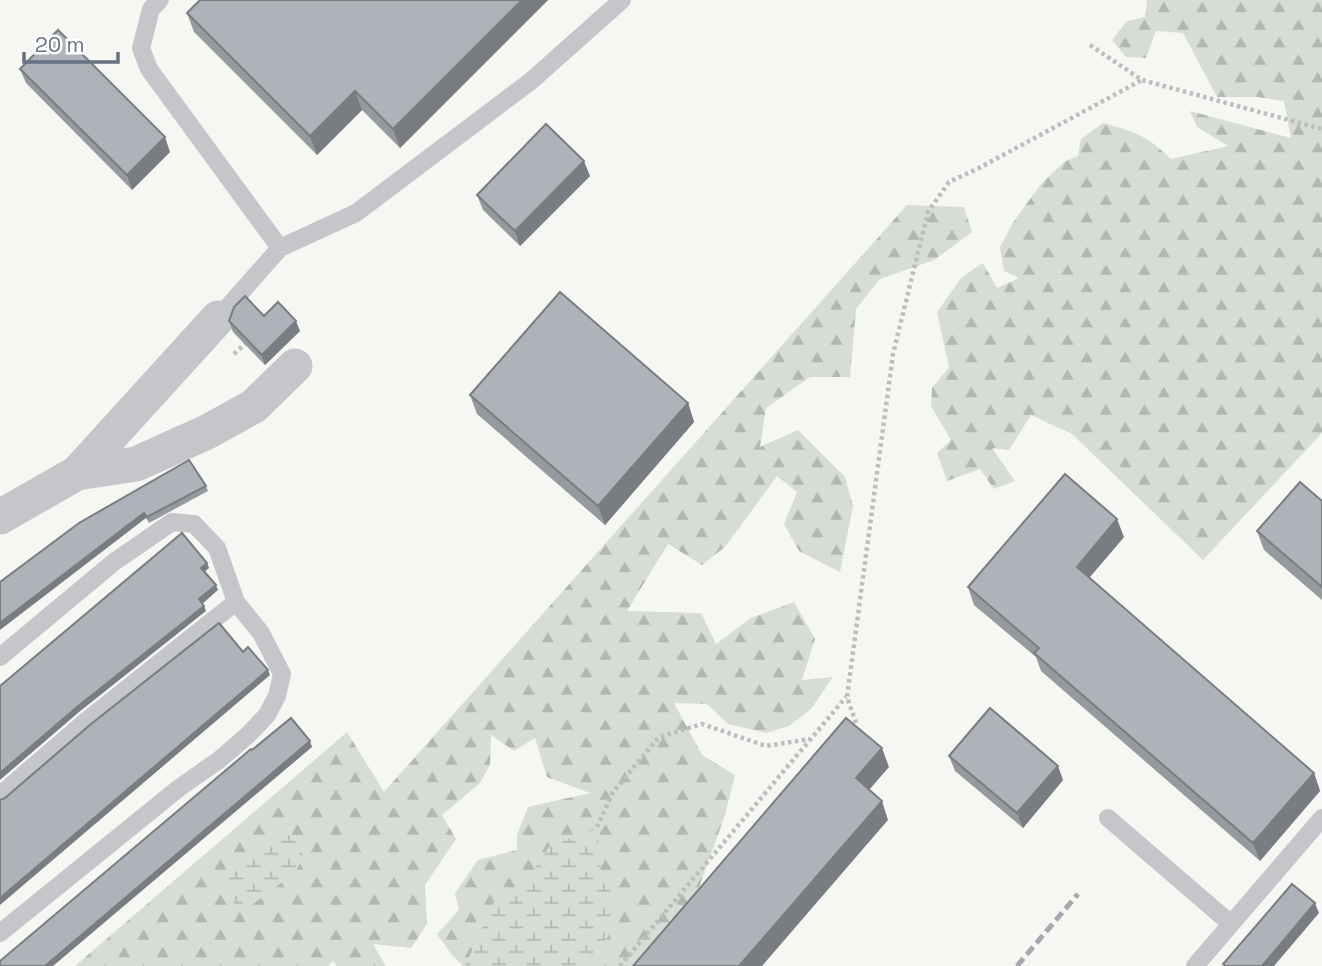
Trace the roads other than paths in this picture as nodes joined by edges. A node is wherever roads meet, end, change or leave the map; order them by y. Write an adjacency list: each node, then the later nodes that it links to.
1 (160, 0): 3 (lane)
2 (622, 0): 3 (lane)
3 (280, 248): 4 (lane)
4 (218, 318): 6 (street)
5 (295, 366): 6 (street)
6 (78, 473): 7 (street)
7 (0, 517)
8 (236, 602): 9 (lane); 10 (lane); 14 (lane)
9 (0, 657)
10 (0, 795)
11 (1108, 818): 13 (lane)
12 (1322, 818): 13 (lane)
13 (1231, 924): 15 (lane)
14 (0, 933)
15 (1195, 966)

